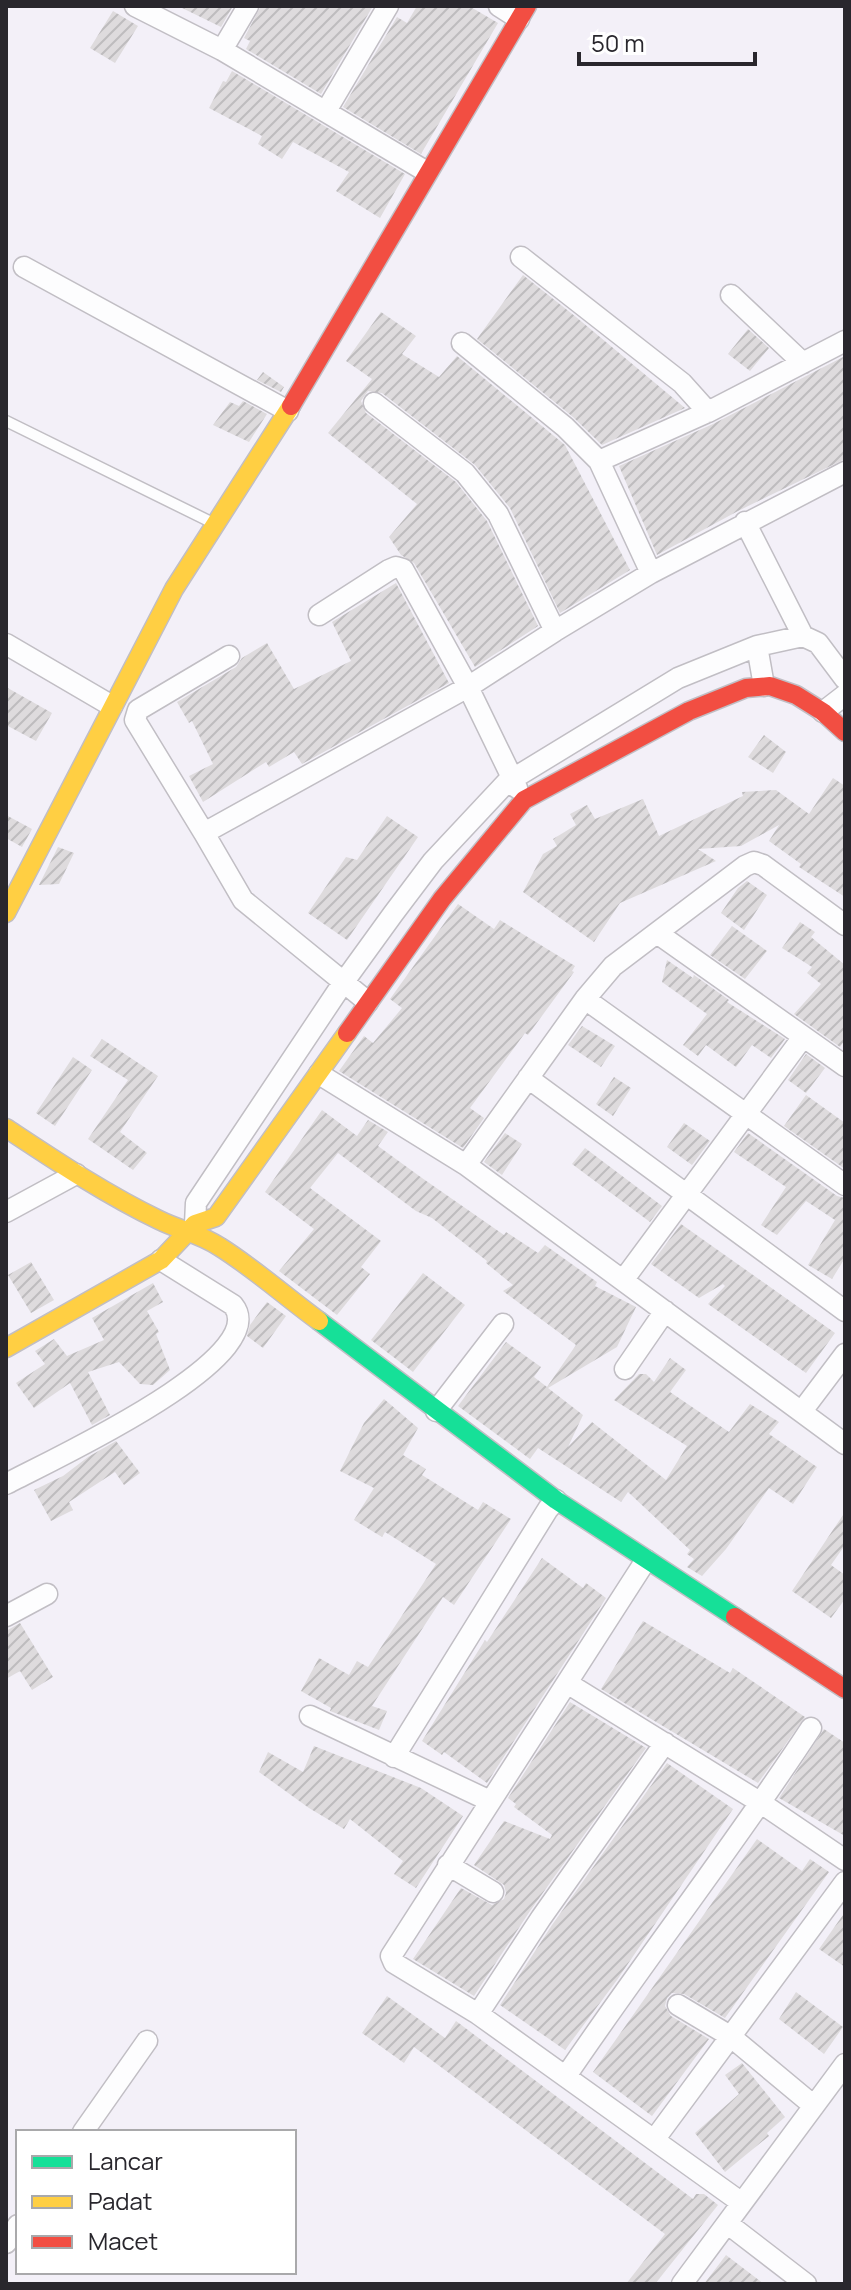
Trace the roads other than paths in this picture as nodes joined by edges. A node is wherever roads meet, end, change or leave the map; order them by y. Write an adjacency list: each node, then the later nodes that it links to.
1 (135, 6): 6 (street)
2 (248, 6): 6 (street)
3 (388, 6): 7 (street)
4 (499, 6): 5 (street)
5 (523, 12): 8 (street)
6 (222, 50): 7 (street)
7 (326, 111): 8 (street)
8 (427, 172): 16 (street)
9 (521, 257): 17 (street)
10 (24, 267): 16 (street)
11 (731, 295): 14 (street)
12 (845, 341): 14 (street)
13 (462, 343): 19 (street)
14 (803, 363): 17 (street)
15 (374, 403): 25 (street)
16 (288, 411): 22 (street)
17 (708, 412): 19 (street)
18 (6, 421): 22 (lane)
19 (599, 461): 23 (street)
20 (845, 472): 21 (street)
21 (745, 522): 23 (street); 26 (street)
22 (216, 525): 34 (street)
23 (651, 573): 25 (street)
24 (319, 615): 32 (street)
25 (555, 631): 32 (street)
26 (803, 636): 28 (street); 30 (street)
27 (6, 644): 34 (street)
28 (757, 646): 31 (street); 37 (street)
29 (229, 656): 39 (street)
30 (845, 679)
31 (764, 686): 35 (street); 38 (street)
32 (468, 687): 37 (street); 39 (street)
33 (845, 695): 35 (street)
34 (112, 706): 40 (street)
35 (823, 712): 36 (street)
36 (845, 732)
37 (513, 779): 38 (street); 43 (street)
38 (524, 800): 45 (street)
39 (204, 833): 43 (street)
40 (6, 913)
41 (845, 925): 42 (street)
42 (657, 933): 44 (street); 46 (street)
43 (343, 983): 45 (street); 57 (street)
44 (585, 999): 49 (street); 50 (street)
45 (368, 1002): 48 (street)
46 (803, 1037): 47 (street); 50 (street)
47 (845, 1066)
48 (319, 1074): 52 (street); 57 (street)
49 (528, 1078): 52 (street); 55 (street)
50 (746, 1114): 54 (street); 55 (street)
51 (6, 1128): 53 (street)
52 (466, 1165): 59 (street)
53 (76, 1174): 56 (street); 57 (street)
54 (845, 1185)
55 (687, 1194): 59 (street); 61 (street)
56 (6, 1212)
57 (192, 1227): 58 (street); 66 (street)
58 (161, 1260): 63 (street); 69 (street)
59 (624, 1279): 60 (street)
60 (665, 1311): 65 (street); 67 (street)
61 (845, 1311)
62 (503, 1324): 66 (street)
63 (6, 1348)
64 (845, 1354): 67 (street)
65 (625, 1369)
66 (436, 1411): 70 (street)
67 (802, 1411): 68 (street)
68 (845, 1444)
69 (6, 1484)
70 (556, 1500): 71 (street); 79 (street)
71 (646, 1560): 74 (street); 75 (street)
72 (47, 1594): 73 (street)
73 (6, 1616)
74 (567, 1683): 78 (street); 80 (street)
75 (845, 1689)
76 (310, 1716): 79 (street)
77 (811, 1728): 81 (street)
78 (665, 1743): 81 (street); 87 (street)
79 (394, 1757): 80 (street)
80 (490, 1801): 83 (street)
81 (761, 1803): 82 (street); 91 (street)
82 (845, 1860)
83 (448, 1865): 85 (street); 87 (street)
84 (845, 1882): 88 (street)
85 (493, 1892)
86 (678, 2005): 88 (street)
87 (478, 2014): 91 (street)
88 (730, 2036): 92 (street); 94 (street)
89 (147, 2041): 93 (street)
90 (845, 2064): 92 (street)
91 (566, 2076): 94 (street)
92 (814, 2106): 95 (street)
93 (84, 2130)
94 (654, 2140): 95 (street)
95 (742, 2203): 96 (street)
96 (728, 2224): 97 (street); 98 (street)
97 (682, 2284)
98 (806, 2284)

